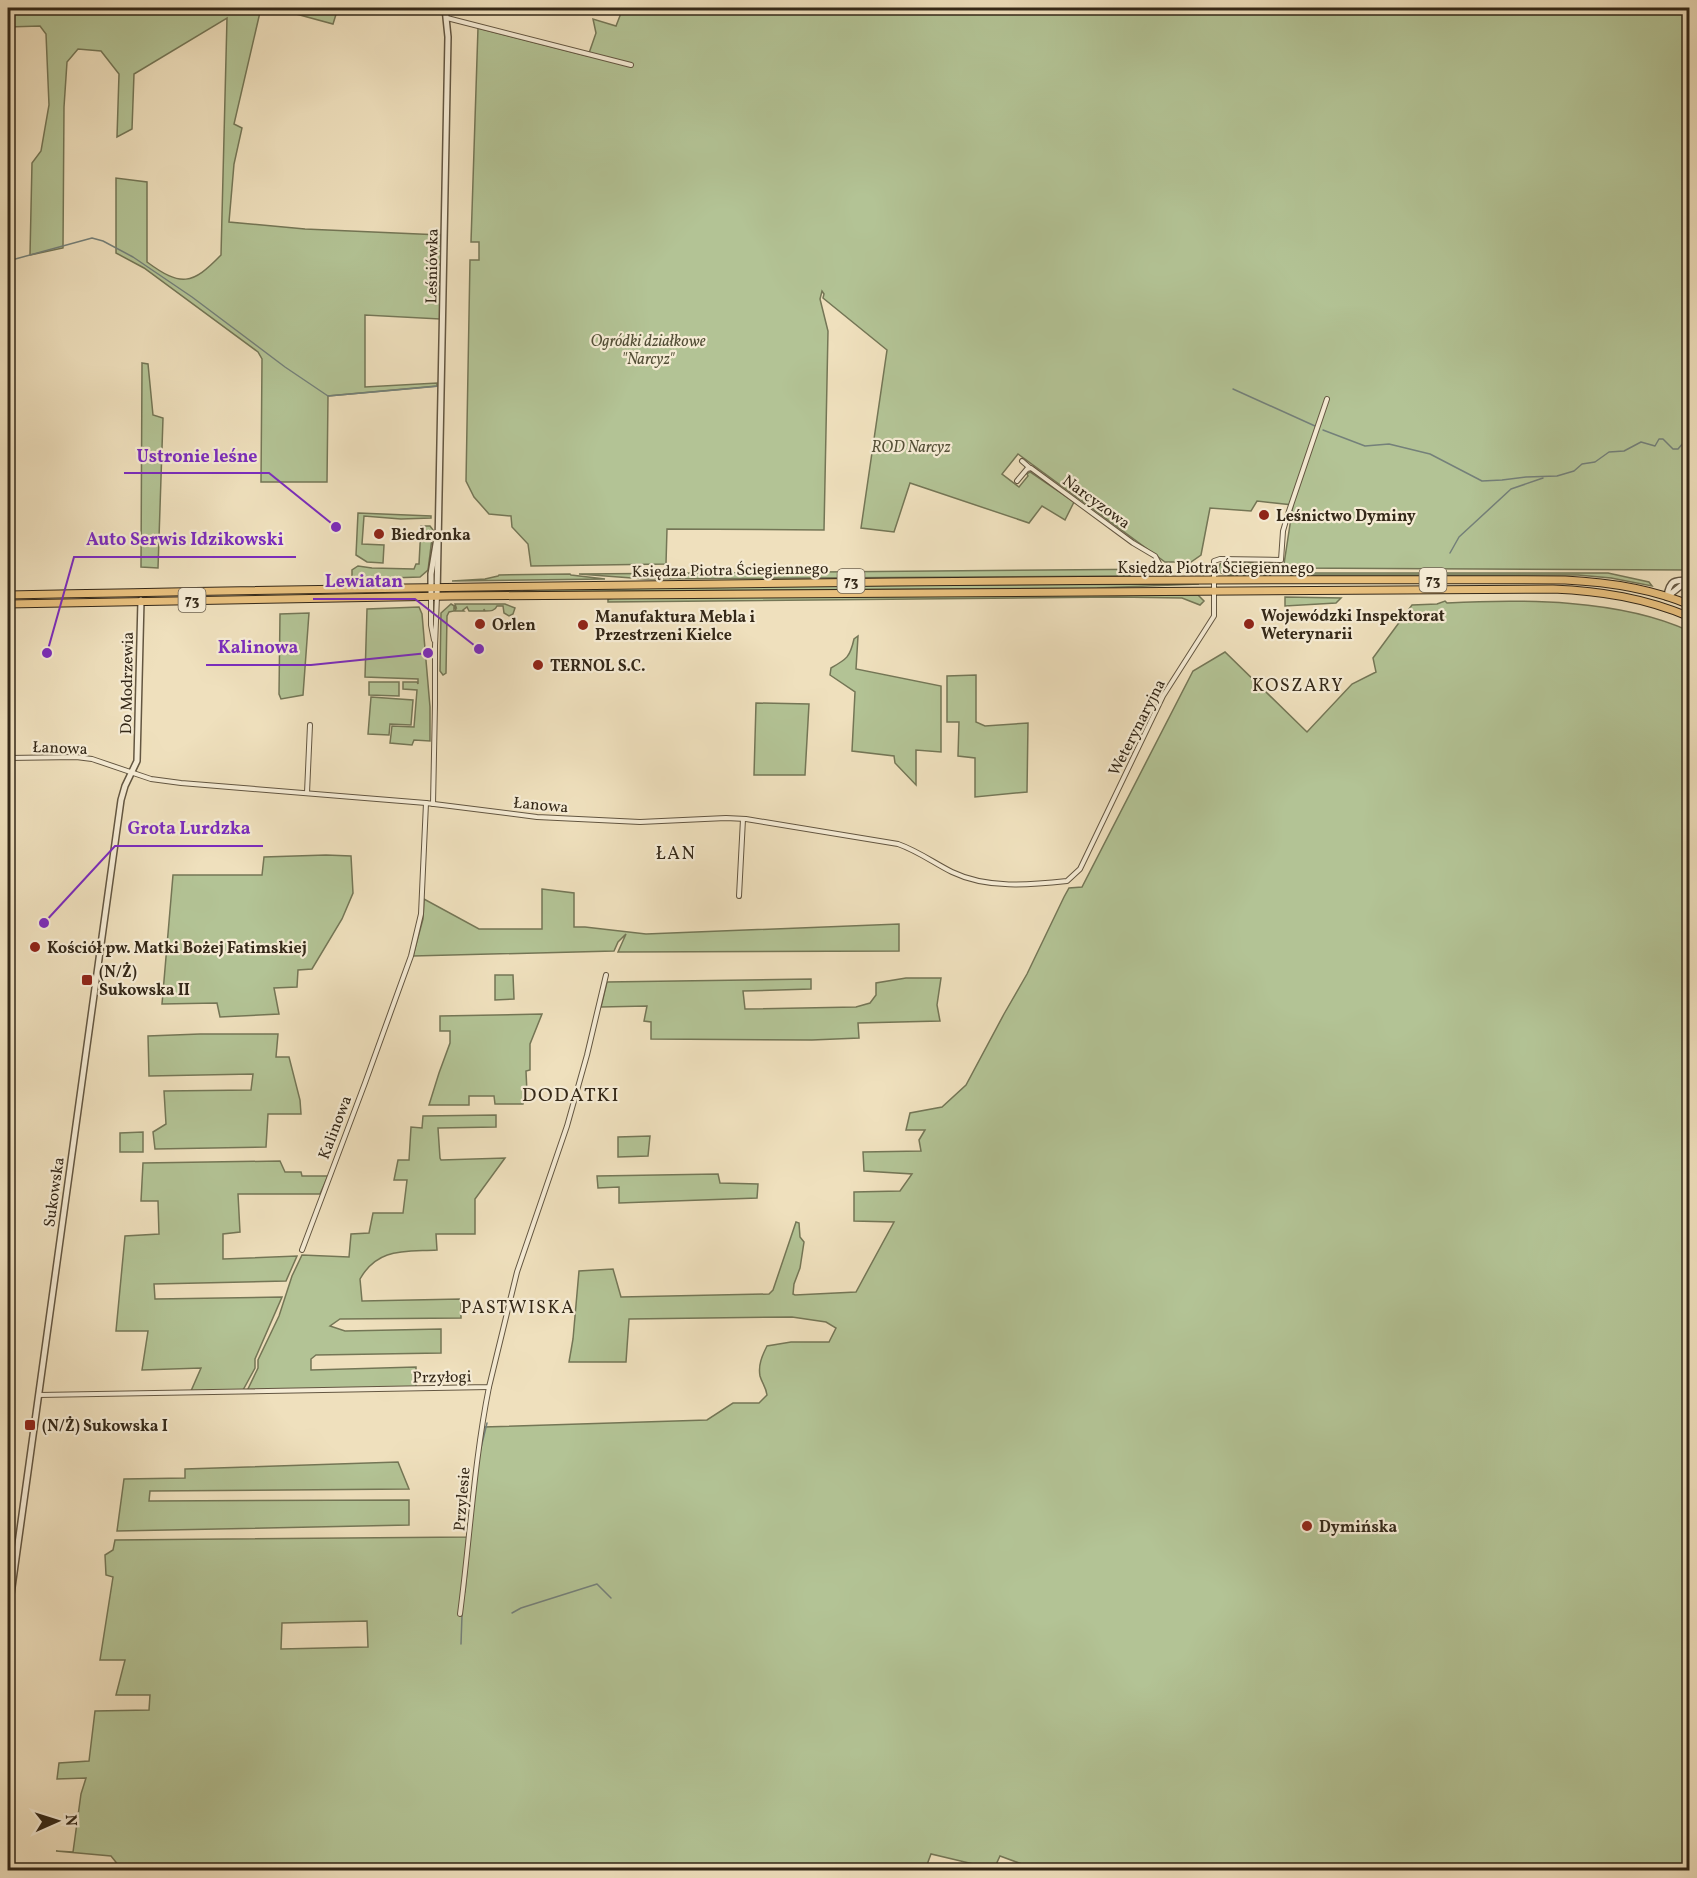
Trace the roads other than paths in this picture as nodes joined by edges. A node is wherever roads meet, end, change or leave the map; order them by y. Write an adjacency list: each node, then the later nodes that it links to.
1 (446, 8): 2 (street, Leśniówka)
2 (447, 18): 3 (street); 11 (street, Leśniówka)
3 (631, 65)
4 (1327, 399): 9 (street)
5 (1022, 461): 6 (street, Narcyzowa)
6 (1031, 468): 7 (street); 8 (street, Narcyzowa)
7 (1017, 481)
8 (1161, 567)
9 (1215, 580): 11 (main road, Księdza Piotra Ściegiennego / 73); 12 (street, Weterynaryjna); 16 (main road, Księdza Piotra Ściegiennego / 73)
10 (1689, 582): 16 (street); 19 (street)
11 (434, 586): 13 (main road, Księdza Piotra Ściegiennego / 73); 15 (street)
12 (1215, 590): 15 (main road, Księdza Piotra Ściegiennego / 73); 20 (main road, Księdza Piotra Ściegiennego / 73); 29 (street, Weterynaryjna)
13 (143, 592): 14 (main road, Księdza Piotra Ściegiennego / 73); 17 (street, Do Modrzewia)
14 (8, 595)
15 (434, 596): 17 (main road, Księdza Piotra Ściegiennego / 73); 27 (street)
16 (1667, 597): 19 (main road, 73); 20 (main road)
17 (141, 601): 18 (main road, Księdza Piotra Ściegiennego / 73); 24 (street, Do Modrzewia)
18 (8, 604)
19 (1688, 605)
20 (1663, 606): 21 (main road, 73)
21 (1689, 617)
22 (310, 724): 25 (street)
23 (8, 758): 24 (street, Łanowa)
24 (132, 773): 25 (street, Łanowa); 34 (street, Sukowska)
25 (308, 793): 26 (street, Łanowa)
26 (426, 803): 27 (street, Łanowa); 32 (street, Kalinowa)
27 (433, 804): 28 (street, Łanowa)
28 (743, 819): 29 (street, Łanowa); 30 (street)
29 (1067, 881)
30 (740, 896)
31 (606, 975): 33 (street, Przyłogi)
32 (302, 1250)
33 (489, 1388): 34 (street, Przyłogi); 35 (street, Przylesie)
34 (39, 1395): 36 (street, Sukowska)
35 (460, 1614)
36 (8, 1616)

